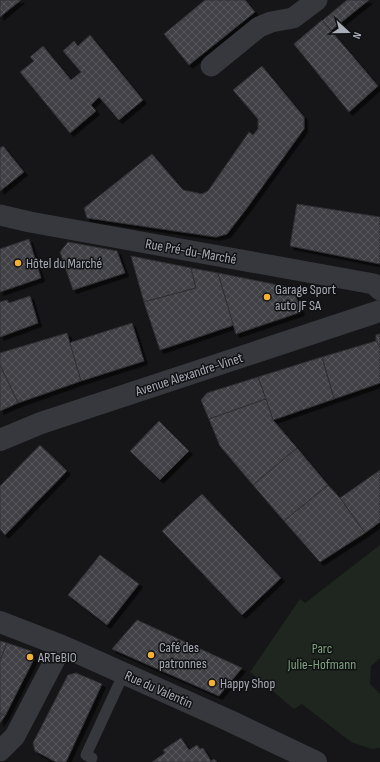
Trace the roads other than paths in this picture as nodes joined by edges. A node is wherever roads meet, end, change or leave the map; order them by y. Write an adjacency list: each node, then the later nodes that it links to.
1 (317, 0): 2 (street)
2 (211, 66)
3 (0, 215): 4 (street, Rue Pré-du-Marché)
4 (380, 290)
5 (380, 311): 6 (street, Avenue Alexandre-Vinet)
6 (0, 440)
7 (0, 622): 8 (street, Rue du Valentin)
8 (62, 646): 9 (street, Rue du Valentin); 10 (street)
9 (124, 673): 11 (lane); 12 (street, Rue du Valentin)
10 (0, 751)
11 (92, 758)
12 (316, 762)

